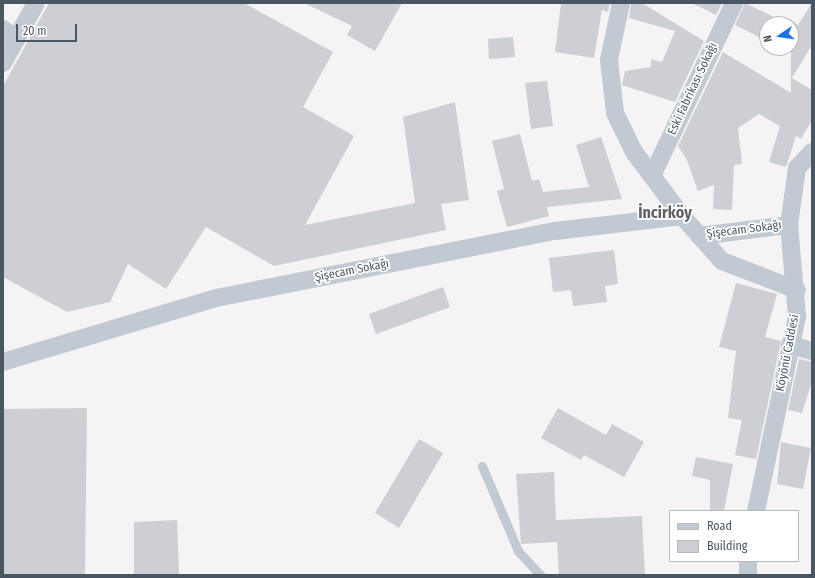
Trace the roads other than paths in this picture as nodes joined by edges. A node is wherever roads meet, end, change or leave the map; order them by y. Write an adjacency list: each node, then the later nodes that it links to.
1 (36, 3): 4 (street)
2 (621, 3): 7 (street)
3 (734, 3): 7 (street, Eski Fabrikası Sokağı)
4 (10, 34): 5 (street)
5 (3, 63)
6 (812, 152): 9 (street, Köyönü Caddesi)
7 (652, 176): 8 (street)
8 (682, 216): 10 (street, Şişecam Sokağı); 15 (street, Şişecam Sokağı)
9 (789, 225): 10 (street, Şişecam Sokağı); 11 (street, Köyönü Caddesi)
10 (699, 236): 11 (street, Şişecam Sokağı)
11 (797, 290): 12 (street, Köyönü Caddesi)
12 (804, 315): 13 (street, Köyönü Caddesi)
13 (790, 345): 14 (street); 17 (street, Köyönü Caddesi)
14 (812, 351)
15 (3, 362)
16 (482, 466): 19 (lane)
17 (756, 510)
18 (748, 562): 20 (street)
19 (540, 575)
20 (748, 575)

